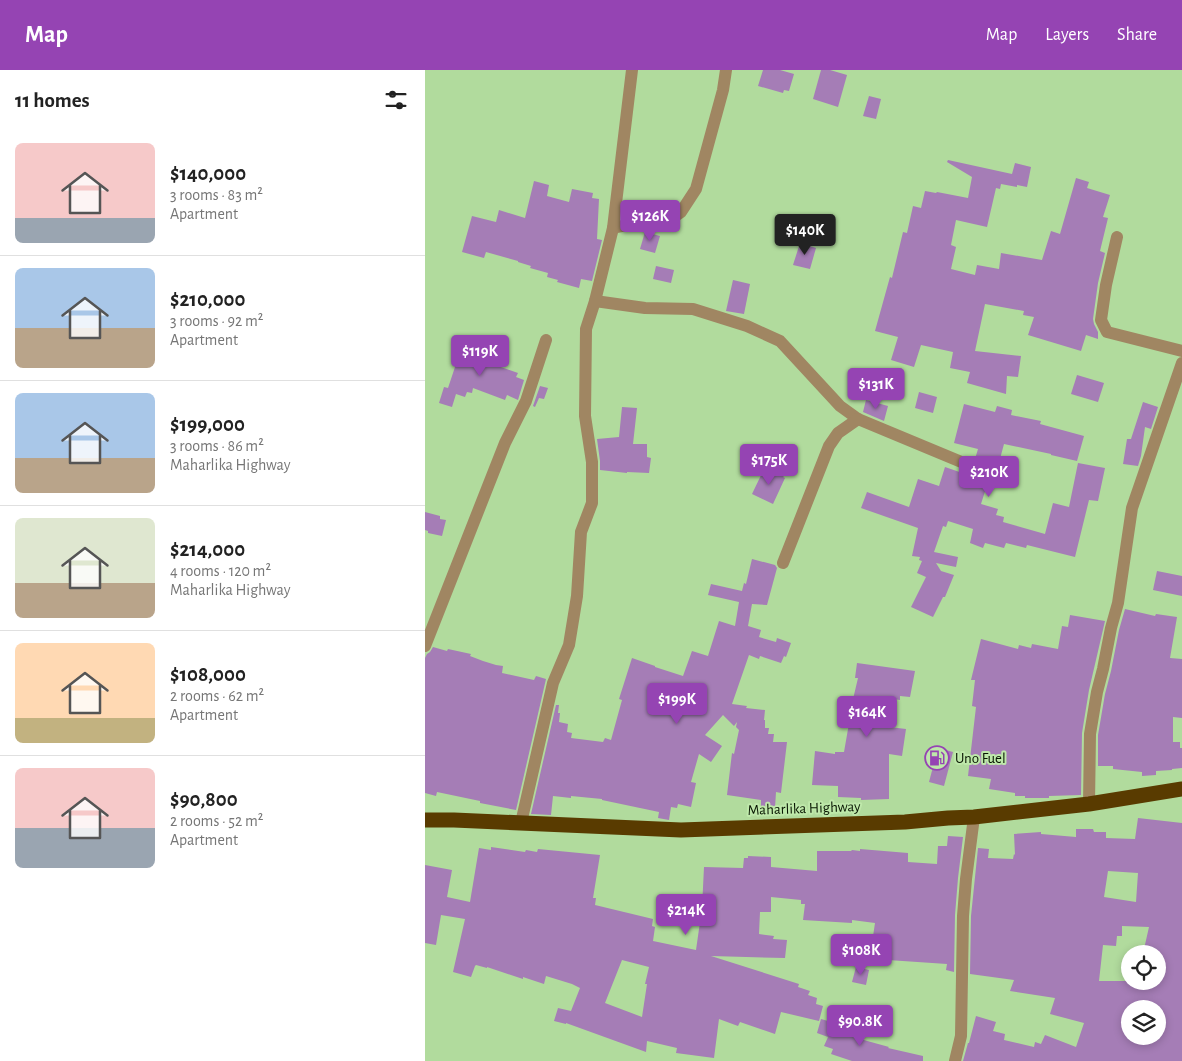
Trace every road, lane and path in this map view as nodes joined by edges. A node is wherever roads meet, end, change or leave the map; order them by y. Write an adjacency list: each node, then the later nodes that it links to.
1 (632, 70): 3 (street)
2 (726, 70): 3 (street)
3 (613, 228): 5 (street)
4 (1117, 237): 7 (street)
5 (595, 301): 9 (street); 17 (street)
6 (546, 340): 12 (street)
7 (1182, 351)
8 (1182, 363): 14 (street)
9 (858, 419): 10 (street); 11 (street)
10 (971, 466)
11 (783, 563)
12 (425, 646)
13 (1182, 789): 14 (highway, Maharlika Highway)
14 (1089, 804): 15 (highway, Maharlika Highway)
15 (974, 817): 17 (highway, Maharlika Highway); 18 (street)
16 (425, 820): 17 (highway, Maharlika Highway)
17 (521, 823)
18 (955, 1061)

